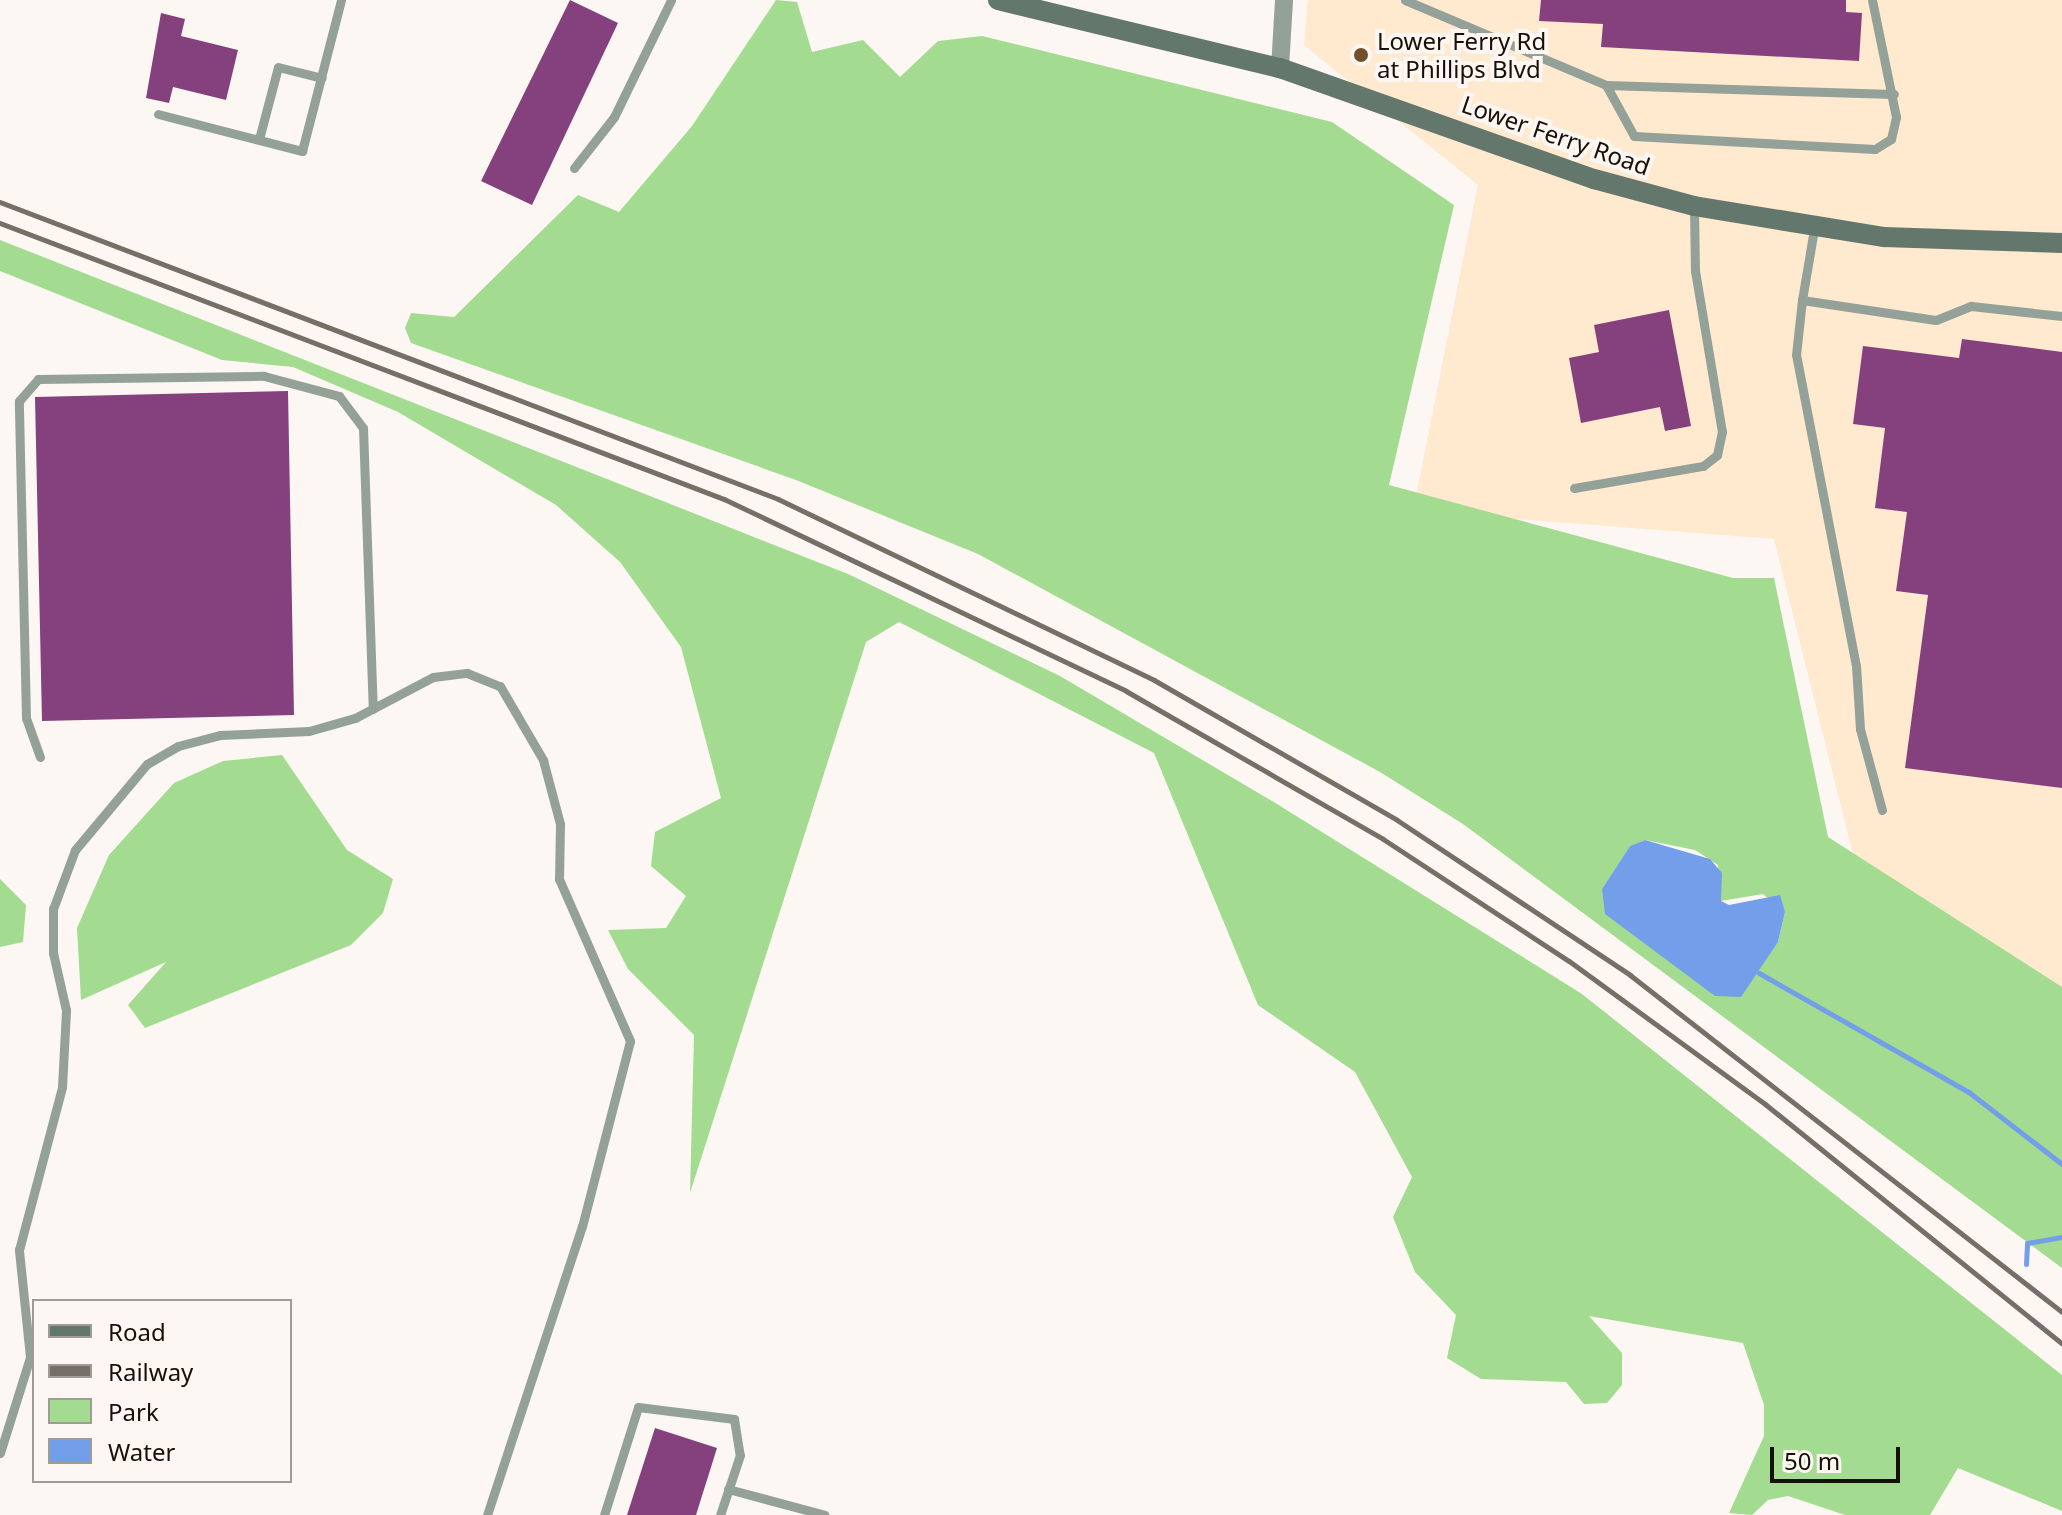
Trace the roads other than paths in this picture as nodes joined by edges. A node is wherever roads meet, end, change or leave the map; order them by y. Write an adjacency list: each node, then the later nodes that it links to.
1 (341, 0): 8 (lane)
2 (671, 0): 13 (lane)
3 (998, 0): 7 (street, Lower Ferry Road)
4 (1284, 0): 7 (street)
5 (1405, 0): 9 (lane)
6 (1872, 0): 10 (lane)
7 (1280, 68): 14 (street, Lower Ferry Road)
8 (322, 78): 12 (lane); 12 (lane)
9 (1606, 85): 10 (lane); 10 (lane)
10 (1894, 94)
11 (158, 114): 12 (lane)
12 (259, 139)
13 (574, 168)
14 (1694, 206): 15 (street, Lower Ferry Road); 19 (lane)
15 (1814, 229): 16 (street, Lower Ferry Road); 17 (lane)
16 (2062, 243)
17 (1802, 300): 18 (lane); 22 (lane)
18 (2062, 316)
19 (1574, 488)
20 (373, 709): 21 (lane); 23 (lane); 25 (lane)
21 (40, 757)
22 (1882, 810)
23 (0, 1453)
24 (728, 1489): 26 (lane); 27 (lane); 28 (lane)
25 (487, 1515)
26 (604, 1515)
27 (720, 1515)
28 (825, 1515)

